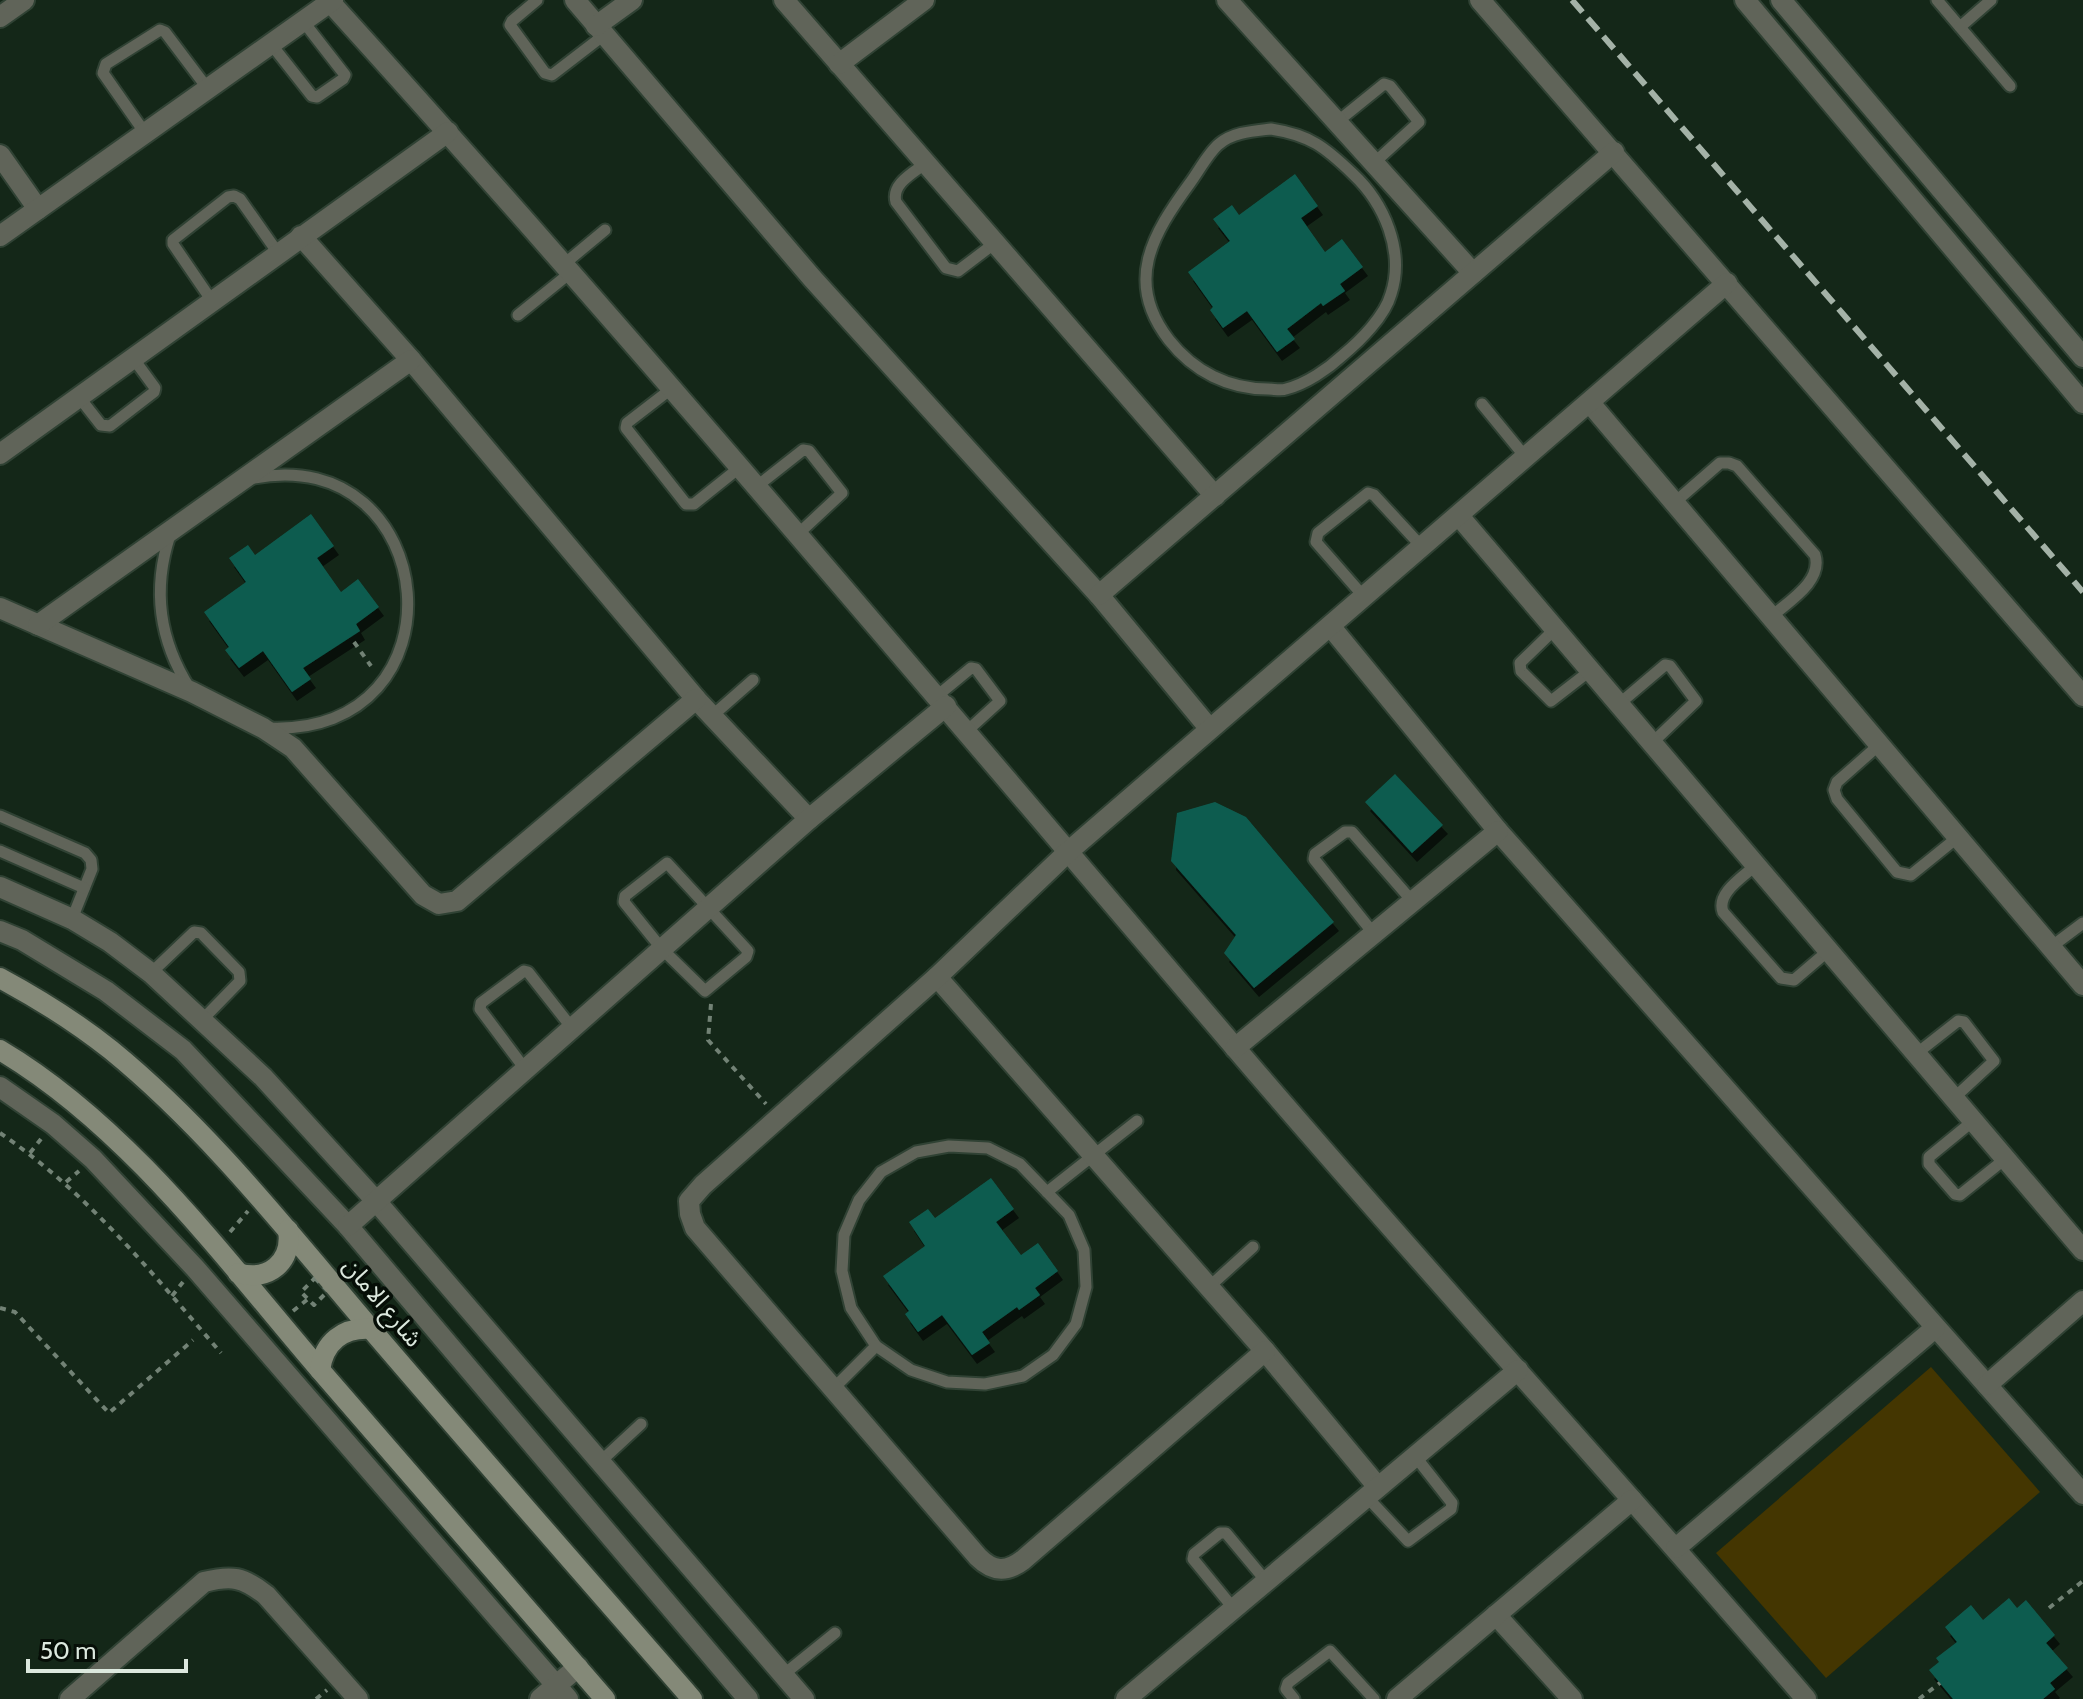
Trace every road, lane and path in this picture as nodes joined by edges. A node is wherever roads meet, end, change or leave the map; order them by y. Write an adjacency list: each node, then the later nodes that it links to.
1 (24, 0): 14 (street)
2 (537, 0): 17 (lane)
3 (575, 0): 17 (street)
4 (632, 0): 17 (street)
5 (784, 0): 19 (street)
6 (924, 0): 19 (street)
7 (1227, 0): 22 (street)
8 (1480, 0): 25 (street)
9 (1745, 0): 49 (street)
10 (1781, 0): 42 (street)
11 (1937, 0): 16 (lane)
12 (1991, 0): 16 (lane)
13 (331, 1): 15 (street); 23 (street)
14 (0, 17)
15 (303, 21): 18 (street); 18 (lane)
16 (1960, 27): 20 (lane)
17 (600, 30): 62 (street)
18 (271, 44): 21 (street)
19 (839, 64): 28 (street)
20 (2010, 86)
21 (208, 89): 24 (street); 24 (lane)
22 (1337, 122): 27 (street); 27 (lane)
23 (448, 132): 33 (street); 36 (street)
24 (145, 133): 30 (street)
25 (1614, 152): 37 (street); 38 (street)
26 (0, 155): 30 (street)
27 (1367, 155): 29 (lane); 37 (street)
28 (926, 163): 34 (street); 34 (lane)
29 (1342, 163): 41 (lane); 41 (lane)
30 (38, 209): 32 (street)
31 (605, 230): 36 (lane)
32 (0, 236)
33 (301, 236): 35 (street); 44 (street)
34 (995, 243): 56 (street)
35 (278, 253): 39 (street); 39 (lane)
36 (567, 269): 40 (lane); 46 (street)
37 (1473, 273): 45 (street)
38 (1727, 283): 48 (street); 74 (street)
39 (212, 301): 43 (street)
40 (518, 315)
41 (1345, 354): 45 (lane)
42 (2083, 357)
43 (133, 358): 47 (street); 47 (lane)
44 (411, 360): 54 (street); 75 (street)
45 (1360, 371): 56 (street)
46 (671, 389): 53 (street); 53 (lane)
47 (79, 397): 51 (street)
48 (1590, 403): 52 (street); 57 (street)
49 (2083, 403)
50 (1482, 404): 52 (lane)
51 (0, 454)
52 (1527, 459): 58 (street)
53 (739, 468): 55 (street)
54 (243, 480): 59 (street); 71 (lane)
55 (756, 487): 60 (street); 60 (lane)
56 (1215, 496): 62 (street)
57 (1674, 503): 65 (street); 65 (lane)
58 (1459, 516): 61 (street); 68 (street)
59 (172, 530): 66 (street); 73 (lane)
60 (797, 535): 76 (street)
61 (1423, 548): 63 (street); 63 (lane)
62 (1099, 595): 80 (street)
63 (1365, 598): 67 (street)
64 (0, 608): 66 (street)
65 (1771, 617): 83 (street)
66 (38, 625): 73 (street)
67 (1331, 627): 80 (street); 86 (street)
68 (1555, 629): 70 (street); 70 (lane)
69 (354, 642): 71 (path)
70 (1591, 670): 77 (street)
71 (382, 680): 79 (lane)
72 (753, 680): 78 (lane)
73 (192, 692): 79 (street)
74 (2083, 696)
75 (696, 699): 78 (street); 79 (street)
76 (942, 701): 81 (street); 81 (lane); 85 (street)
77 (1619, 704): 82 (street); 82 (lane)
78 (712, 716): 85 (street)
79 (263, 728)
80 (1209, 728): 89 (street)
81 (967, 731): 89 (street)
82 (1652, 743): 90 (street)
83 (1879, 745): 87 (street); 87 (lane)
84 (0, 816): 92 (lane)
85 (809, 819): 94 (street)
86 (1498, 831): 93 (street); 131 (street)
87 (1958, 837): 99 (street)
88 (0, 851): 92 (lane)
89 (1069, 851): 103 (street); 109 (street)
90 (1756, 865): 101 (street); 101 (lane)
91 (0, 887): 95 (street)
92 (84, 888): 95 (lane)
93 (1413, 902): 98 (street); 98 (lane)
94 (709, 907): 100 (street); 100 (lane); 106 (lane)
95 (72, 919): 102 (street)
96 (2083, 923): 99 (lane)
97 (0, 931): 123 (street)
98 (1374, 934): 109 (street)
99 (2051, 947): 105 (street)
100 (662, 949): 106 (lane); 108 (street)
101 (1828, 951): 111 (street)
102 (151, 973): 107 (street); 107 (lane)
103 (937, 977): 115 (street); 119 (street)
104 (0, 978): 124 (street, شارع الامان)
105 (2083, 985)
106 (705, 991): 115 (path)
107 (202, 1020): 122 (street)
108 (572, 1028): 112 (street); 112 (lane)
109 (1235, 1048): 138 (street)
110 (0, 1050): 127 (street)
111 (1916, 1054): 114 (street); 114 (lane)
112 (525, 1069): 122 (street)
113 (0, 1087): 157 (street)
114 (1954, 1098): 117 (street)
115 (778, 1118): 140 (street)
116 (1137, 1121): 119 (lane)
117 (1973, 1121): 120 (street); 120 (lane)
118 (0, 1133): 136 (path)
119 (1095, 1156): 121 (lane); 128 (street)
120 (2005, 1159): 126 (street)
121 (1047, 1192): 134 (lane); 134 (lane)
122 (376, 1201): 123 (street); 143 (street)
123 (348, 1226): 163 (street)
124 (288, 1230): 127 (street); 132 (street, شارع الامان)
125 (1253, 1247): 128 (lane)
126 (2083, 1250)
127 (238, 1273): 137 (street)
128 (1209, 1287): 135 (street)
129 (2083, 1301): 139 (street)
130 (0, 1308): 133 (path)
131 (1935, 1328): 139 (street); 147 (street)
132 (371, 1329): 137 (street); 162 (street, شارع الامان)
133 (193, 1340)
134 (876, 1346): 140 (lane)
135 (1265, 1351): 140 (street); 144 (street)
136 (221, 1353)
137 (320, 1370): 154 (street)
138 (1518, 1370): 142 (street); 146 (street)
139 (1987, 1385): 145 (street)
140 (833, 1389)
141 (641, 1424): 143 (lane)
142 (1415, 1456): 144 (street); 144 (lane)
143 (600, 1462): 155 (street)
144 (1372, 1492): 148 (street)
145 (2083, 1494)
146 (1632, 1500): 147 (street); 152 (street)
147 (1676, 1548): 170 (street)
148 (1266, 1581): 151 (street); 151 (lane)
149 (2083, 1581): 150 (path)
150 (2049, 1608)
151 (1234, 1609): 165 (street)
152 (1496, 1615): 168 (street); 169 (street)
153 (835, 1633): 155 (lane)
154 (578, 1667): 157 (street); 158 (street)
155 (783, 1675): 164 (street)
156 (1940, 1683): 171 (path)
157 (562, 1692): 161 (street)
158 (598, 1697)
159 (70, 1699): 160 (street)
160 (358, 1699)
161 (540, 1699)
162 (692, 1699)
163 (748, 1699)
164 (804, 1699)
165 (1126, 1699)
166 (1294, 1699): 167 (lane)
167 (1374, 1699)
168 (1397, 1699)
169 (1572, 1699)
170 (1806, 1699)
171 (1919, 1699)

